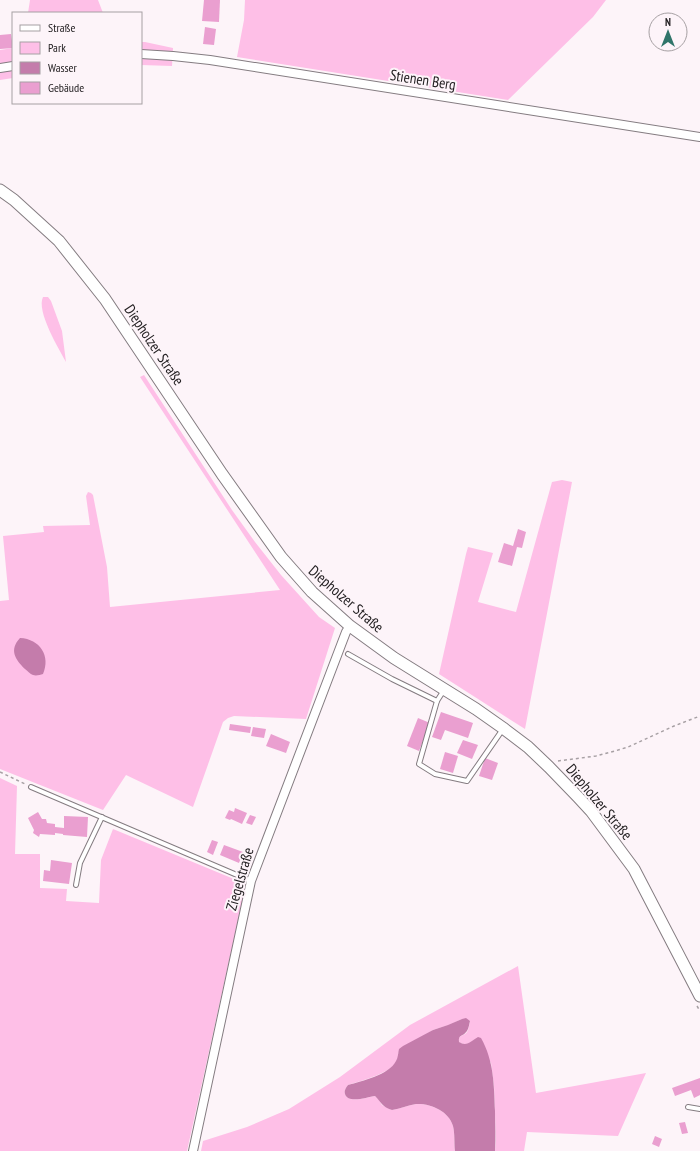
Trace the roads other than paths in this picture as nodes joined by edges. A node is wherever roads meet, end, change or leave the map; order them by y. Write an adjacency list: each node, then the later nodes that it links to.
1 (142, 54): 4 (street, Stienen Berg)
2 (12, 66): 3 (street)
3 (0, 68)
4 (700, 138)
5 (0, 190): 6 (main road, Diepholzer Straße)
6 (350, 626): 8 (main road, Diepholzer Straße); 13 (street, Ziegelstraße)
7 (348, 654): 9 (lane)
8 (444, 690): 9 (lane); 10 (main road, Diepholzer Straße)
9 (437, 701): 10 (lane)
10 (503, 728): 15 (main road, Diepholzer Straße)
11 (31, 787): 12 (lane)
12 (102, 817): 13 (lane); 14 (lane)
13 (251, 881): 18 (street, Ziegelstraße)
14 (76, 884)
15 (698, 1000)
16 (688, 1107): 17 (lane)
17 (700, 1109)
18 (193, 1151)

